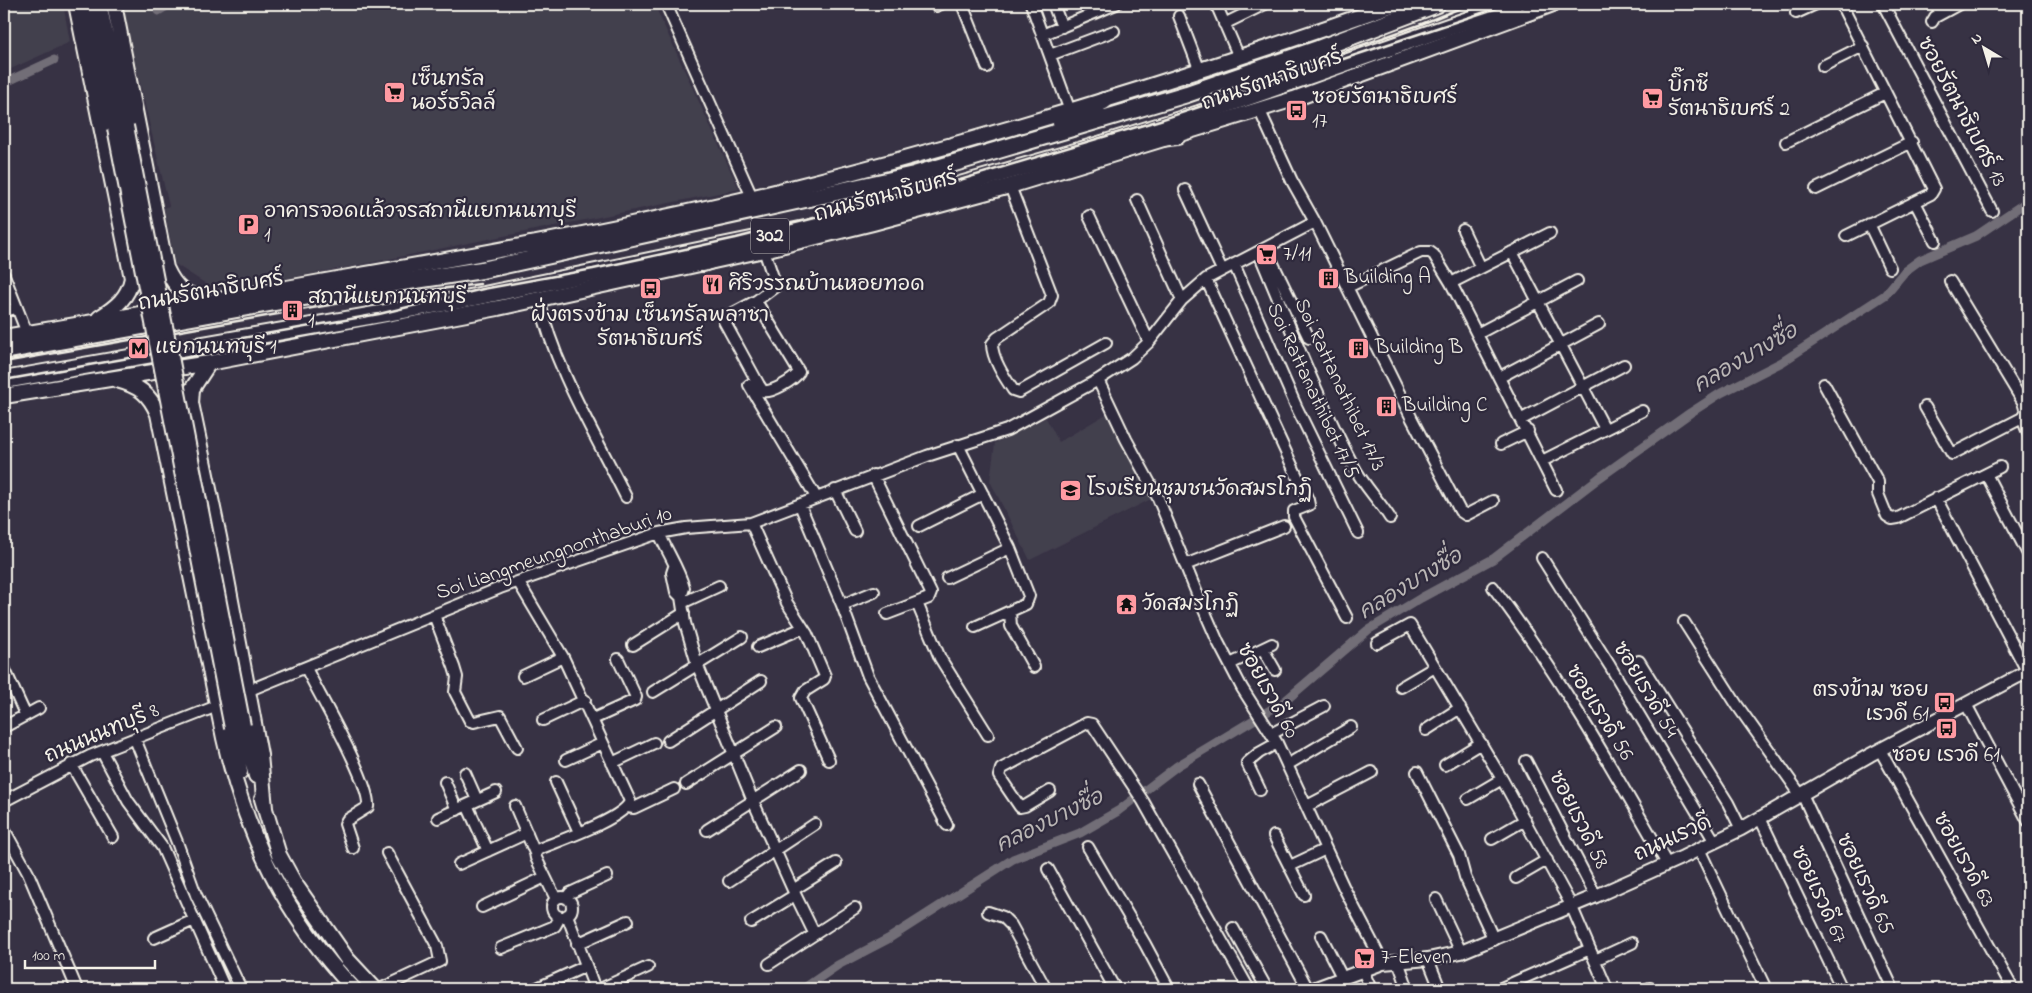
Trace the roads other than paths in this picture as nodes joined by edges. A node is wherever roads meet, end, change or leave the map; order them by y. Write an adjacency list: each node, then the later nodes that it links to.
1 (76, 4): 71 (main road)
2 (88, 4): 38 (main road)
3 (99, 4): 38 (main road)
4 (114, 4): 66 (main road)
5 (666, 4): 47 (street)
6 (962, 4): 32 (street)
7 (1031, 4): 27 (street)
8 (1053, 4): 25 (street)
9 (1116, 4): 25 (street)
10 (1216, 4): 24 (street)
11 (1265, 4): 24 (street)
12 (1395, 4): 30 (main road, ถนนรัตนาธิเบศร์ / 302)
13 (1437, 4): 40 (main road, ถนนรัตนาธิเบศร์ / 302)
14 (1514, 4): 43 (main road, ถนนรัตนาธิเบศร์ / 302)
15 (1553, 4): 36 (main road, ถนนรัตนาธิเบศร์ / 302)
16 (1816, 4): 21 (street)
17 (1842, 4): 28 (street)
18 (1883, 4): 50 (street, ซอยรัตนาธิเบศร์ 13)
19 (1959, 4): 20 (street)
20 (1939, 8): 23 (street)
21 (1796, 13)
22 (1179, 16): 33 (street)
23 (1932, 22)
24 (1224, 24): 30 (street)
25 (1062, 27): 27 (street)
26 (1114, 31): 29 (street)
27 (1042, 35): 29 (street)
28 (1863, 46): 31 (street); 34 (street)
29 (1050, 55): 37 (street)
30 (1239, 57): 33 (main road, ถนนรัตนาธิเบศร์ / 302)
31 (1823, 66)
32 (987, 67)
33 (1200, 70): 35 (main road, ถนนรัตนาธิเบศร์ / 302)
34 (1885, 93): 41 (street); 42 (street)
35 (1104, 101): 37 (main road, ถนนรัตนาธิเบศร์ / 302); 40 (main road)
36 (1259, 109): 39 (main road, ถนนรัตนาธิเบศร์ / 302); 52 (street)
37 (1070, 111): 47 (main road, ถนนรัตนาธิเบศร์ / 302)
38 (120, 127): 184 (main road, bridge)
39 (1177, 136): 43 (main road); 44 (main road, ถนนรัตนาธิเบศร์ / 302)
40 (1031, 140): 60 (main road, ถนนรัตนาธิเบศร์ / 302)
41 (1786, 142)
42 (1912, 142): 45 (street); 49 (street)
43 (1089, 148): 54 (main road, ถนนรัตนาธิเบศร์ / 302)
44 (1010, 186): 61 (main road, ถนนรัตนาธิเบศร์ / 302); 91 (street)
45 (1816, 189)
46 (1185, 190): 69 (street)
47 (752, 197): 59 (main road, ถนนรัตนาธิเบศร์ / 302)
48 (1137, 200): 78 (street)
49 (1915, 202): 53 (street); 58 (street)
50 (1992, 211)
51 (1089, 216): 90 (street)
52 (1315, 222): 62 (street, Soi Liangmeungnonthaburi 10); 76 (street)
53 (1869, 224): 57 (street); 68 (street)
54 (810, 228): 64 (main road); 98 (main road, ถนนรัตนาธิเบศร์ / 302)
55 (1463, 230): 67 (street)
56 (1550, 233): 63 (street)
57 (1846, 236)
58 (1935, 242)
59 (531, 245): 60 (main road); 80 (main road, ถนนรัตนาธิเบศร์ / 302)
60 (602, 245): 93 (main road, ถนนรัตนาธิเบศร์ / 302)
61 (764, 250): 64 (main road, ถนนรัตนาธิเบศร์ / 302); 79 (street)
62 (1262, 251): 65 (street, Soi Liangmeungnonthaburi 10); 89 (street); 127 (street, Soi Rattanathibet 17/3)
63 (1512, 252): 67 (street); 81 (street)
64 (703, 263): 77 (main road, ถนนรัตนาธิเบศร์ / 302)
65 (1234, 264): 69 (street, Soi Liangmeungnonthaburi 10); 133 (street, Soi Rattanathibet 17/5)
66 (166, 268): 71 (main road); 80 (main road)
67 (1481, 268): 75 (street)
68 (1890, 268)
69 (1222, 270): 72 (street, Soi Liangmeungnonthaburi 10)
70 (4, 275): 82 (street)
71 (132, 278): 84 (main road)
72 (1206, 279): 78 (street, Soi Liangmeungnonthaburi 10); 149 (street)
73 (1577, 281): 81 (street)
74 (1950, 281): 108 (street)
75 (1451, 283): 76 (street); 87 (street)
76 (1348, 287): 125 (street)
77 (539, 299): 94 (main road, ถนนรัตนาธิเบศร์ / 302); 122 (street)
78 (1182, 300): 90 (street, Soi Liangmeungnonthaburi 10)
79 (756, 301): 79 (street)
80 (212, 302): 84 (main road, ถนนรัตนาธิเบศร์ / 302)
81 (1539, 302): 87 (street); 92 (street)
82 (17, 308): 83 (street); 86 (street)
83 (4, 311)
84 (95, 321): 86 (main road, ถนนรัตนาธิเบศร์ / 302)
85 (1599, 324): 92 (street)
86 (27, 333): 88 (main road, ถนนรัตนาธิเบศร์ / 302)
87 (1478, 334): 96 (street)
88 (4, 336)
89 (1309, 338)
90 (1149, 342): 99 (street, Soi Liangmeungnonthaburi 10)
91 (1106, 343)
92 (1561, 344): 96 (street); 102 (street)
93 (4, 351)
94 (209, 363): 97 (main road, ถนนรัตนาธิเบศร์ / 302); 104 (main road)
95 (1624, 365): 102 (street)
96 (1500, 377): 109 (street)
97 (113, 379): 103 (main road, ถนนรัตนาธิเบศร์ / 302); 107 (main road)
98 (4, 380)
99 (1098, 380): 114 (street, Soi Liangmeungnonthaburi 10); 137 (street, ซอยเรวดี 60)
100 (1824, 384): 124 (street)
101 (749, 385): 123 (street)
102 (1583, 387): 109 (street); 110 (street)
103 (4, 396)
104 (191, 403): 107 (main road); 171 (main road)
105 (1926, 406): 108 (street)
106 (1642, 411): 110 (street)
107 (158, 414): 175 (main road)
108 (2022, 418): 112 (street)
109 (1522, 419): 111 (street)
110 (1605, 429): 115 (street)
111 (1528, 431): 113 (street); 115 (street)
112 (2028, 433)
113 (1501, 444)
114 (958, 445): 118 (street, Soi Liangmeungnonthaburi 10); 121 (street)
115 (1542, 461): 120 (street)
116 (2000, 467): 117 (street)
117 (1986, 474): 124 (street); 135 (street)
118 (873, 475): 119 (street, Soi Liangmeungnonthaburi 10); 143 (street)
119 (835, 490): 123 (street, Soi Liangmeungnonthaburi 10); 131 (street)
120 (1556, 490)
121 (983, 494): 129 (street); 134 (street)
122 (626, 497)
123 (816, 498): 126 (street, Soi Liangmeungnonthaburi 10)
124 (1936, 498): 167 (street)
125 (1494, 501)
126 (800, 505): 128 (street, Soi Liangmeungnonthaburi 10); 145 (street)
127 (1390, 518)
128 (751, 523): 132 (street, Soi Liangmeungnonthaburi 10); 152 (street)
129 (920, 526)
130 (1284, 526): 137 (street)
131 (855, 531)
132 (659, 533): 139 (street, Soi Liangmeungnonthaburi 10); 144 (street)
133 (1358, 533)
134 (1010, 548): 138 (street); 146 (street)
135 (2028, 554)
136 (1542, 558): 245 (street, ซอยเรวดี 54)
137 (1185, 566): 161 (street, ซอยเรวดี 60)
138 (947, 578)
139 (519, 582): 148 (street, Soi Liangmeungnonthaburi 10); 157 (street)
140 (719, 586): 144 (street)
141 (1493, 587): 257 (street, ซอยเรวดี 56)
142 (874, 592): 145 (street)
143 (918, 602): 147 (street); 188 (street)
144 (682, 604): 155 (street); 160 (street)
145 (842, 605): 236 (street)
146 (1010, 612): 151 (street); 162 (street)
147 (887, 614)
148 (434, 615): 165 (street, Soi Liangmeungnonthaburi 10); 195 (street)
149 (1347, 618)
150 (1684, 622): 219 (street, ซอยเรวดี 65)
151 (975, 627)
152 (803, 628): 156 (street); 200 (street)
153 (742, 637): 160 (street)
154 (1377, 644): 163 (street)
155 (633, 645)
156 (758, 646)
157 (564, 657): 168 (street); 173 (street)
158 (618, 659): 181 (street)
159 (1639, 661): 237 (street)
160 (696, 664): 172 (street); 179 (street)
161 (1230, 664): 166 (street); 190 (street, ซอยเรวดี 60)
162 (1034, 667)
163 (1435, 667): 170 (street); 178 (street)
164 (4, 668): 180 (street)
165 (306, 668): 171 (street, Soi Liangmeungnonthaburi 10); 247 (street)
166 (1275, 670)
167 (2028, 672): 174 (street, ถนนเรวดี)
168 (523, 676)
169 (761, 682): 179 (street)
170 (1401, 687)
171 (247, 691): 228 (main road)
172 (653, 692)
173 (585, 700): 181 (street); 182 (street)
174 (1966, 704): 196 (street, ถนนเรวดี); 234 (street)
175 (217, 706): 189 (street, ถนนนนทบุรี 8); 232 (main road)
176 (1324, 706): 190 (street)
177 (39, 708): 180 (street)
178 (1460, 708): 187 (street); 194 (street)
179 (717, 710): 191 (street); 198 (street)
180 (26, 714): 183 (street)
181 (594, 719): 192 (street)
182 (543, 720)
183 (4, 727)
184 (237, 727): 228 (main road); 232 (main road)
185 (776, 727): 198 (street)
186 (1351, 727): 204 (street)
187 (1426, 730)
188 (988, 735)
189 (135, 739): 197 (street, ถนนนนทบุรี 8); 298 (street)
190 (1274, 739): 204 (street, ซอยเรวดี 60); 216 (street)
191 (668, 741)
192 (603, 743): 199 (street); 202 (street)
193 (654, 743): 202 (street)
194 (1481, 744): 205 (street); 210 (street)
195 (517, 748)
196 (1880, 750): 219 (street, ถนนเรวดี); 320 (street, ซอยเรวดี 63)
197 (102, 752): 203 (street, ถนนนนทบุรี 8); 274 (street)
198 (733, 754): 213 (street); 223 (street)
199 (566, 760)
200 (829, 760)
201 (1526, 760): 266 (street, ซอยเรวดี 58)
202 (612, 763): 227 (street)
203 (71, 764): 222 (street, ถนนนนทบุรี 8); 242 (street)
204 (1287, 765): 226 (street, ซอยเรวดี 60)
205 (1445, 765)
206 (801, 770): 223 (street)
207 (1372, 772): 226 (street)
208 (1417, 772): 281 (street)
209 (465, 773): 221 (street)
210 (1502, 778): 220 (street); 233 (street)
211 (446, 782): 229 (street)
212 (556, 782): 240 (street)
213 (686, 784)
214 (1198, 784): 310 (street)
215 (674, 789): 227 (street)
216 (1260, 790)
217 (1050, 791): 308 (street)
218 (496, 792): 221 (street)
219 (1801, 794): 231 (street, ถนนเรวดี); 319 (street, ซอยเรวดี 65)
220 (1468, 798)
221 (477, 800): 224 (street)
222 (4, 801)
223 (753, 801): 239 (street); 248 (street)
224 (466, 805): 229 (street); 251 (street)
225 (515, 806): 241 (street)
226 (1307, 806): 249 (street, ซอยเรวดี 60)
227 (628, 807): 240 (street)
228 (265, 808): 300 (main road)
229 (456, 810): 230 (street)
230 (438, 818)
231 (1760, 818): 237 (street, ถนนเรวดี); 318 (street, ซอยเรวดี 67)
232 (248, 820): 299 (main road)
233 (1525, 820): 244 (street); 254 (street)
234 (2028, 821)
235 (815, 824): 248 (street)
236 (947, 825)
237 (1741, 828): 245 (street, ถนนเรวดี)
238 (4, 829): 296 (street)
239 (707, 830)
240 (579, 832): 253 (street)
241 (527, 834): 251 (street); 253 (street)
242 (113, 836)
243 (1274, 836): 258 (street)
244 (1492, 839)
245 (1715, 842): 250 (street, ถนนเรวดี)
246 (1088, 847): 307 (street)
247 (353, 848)
248 (775, 849): 263 (street); 264 (street)
249 (1326, 849): 258 (street); 290 (street, ซอยเรวดี 60)
250 (1699, 849): 257 (street, ถนนเรวดี); 317 (street)
251 (488, 851): 256 (street)
252 (387, 853): 301 (street)
253 (535, 853): 261 (street)
254 (1547, 860): 262 (street); 269 (street)
255 (836, 863): 264 (street)
256 (459, 864)
257 (1667, 864): 266 (street, ถนนเรวดี)
258 (1290, 866): 265 (street)
259 (1048, 869): 306 (street)
260 (607, 876): 267 (street)
261 (545, 877): 267 (street); 270 (street)
262 (1516, 878)
263 (729, 881)
264 (794, 893): 276 (street); 278 (street)
265 (1304, 895)
266 (1596, 896): 269 (street, ถนนเรวดี)
267 (561, 898): 273 (street); 273 (street)
268 (1436, 899): 286 (street)
269 (1571, 905): 281 (street, ถนนเรวดี); 285 (street)
270 (482, 906)
271 (855, 908): 278 (street)
272 (988, 912): 305 (street)
273 (564, 916): 283 (street); 284 (street)
274 (194, 920): 280 (street); 297 (street)
275 (628, 921): 283 (street)
276 (751, 922)
277 (1233, 928): 309 (street)
278 (814, 933): 291 (street)
279 (1320, 936): 295 (street)
280 (154, 938)
281 (1494, 940): 286 (street, ถนนเรวดี)
282 (1632, 943): 288 (street)
283 (577, 944): 292 (street)
284 (501, 948)
285 (1590, 949): 288 (street); 315 (street)
286 (1461, 952): 287 (street, ถนนเรวดี)
287 (1428, 959): 289 (street, ถนนเรวดี); 314 (street)
288 (1594, 960): 316 (street)
289 (1398, 961): 290 (street, ถนนเรวดี); 313 (street)
290 (1383, 963): 294 (street, ถนนเรวดี)
291 (769, 964)
292 (586, 966): 302 (street); 303 (street)
293 (648, 967): 304 (street)
294 (1363, 971): 295 (street, ถนนเรวดี); 312 (street)
295 (1343, 979): 311 (street, ถนนเรวดี)
296 (77, 989)
297 (225, 989)
298 (241, 989)
299 (354, 989)
300 (375, 989)
301 (380, 989)
302 (535, 989)
303 (595, 989)
304 (600, 989)
305 (1046, 989)
306 (1115, 989)
307 (1169, 989)
308 (1249, 989)
309 (1267, 989)
310 (1308, 989)
311 (1313, 989)
312 (1371, 989)
313 (1408, 989)
314 (1440, 989)
315 (1499, 989)
316 (1607, 989)
317 (1766, 989)
318 (1842, 989)
319 (1893, 989)
320 (2013, 989)

